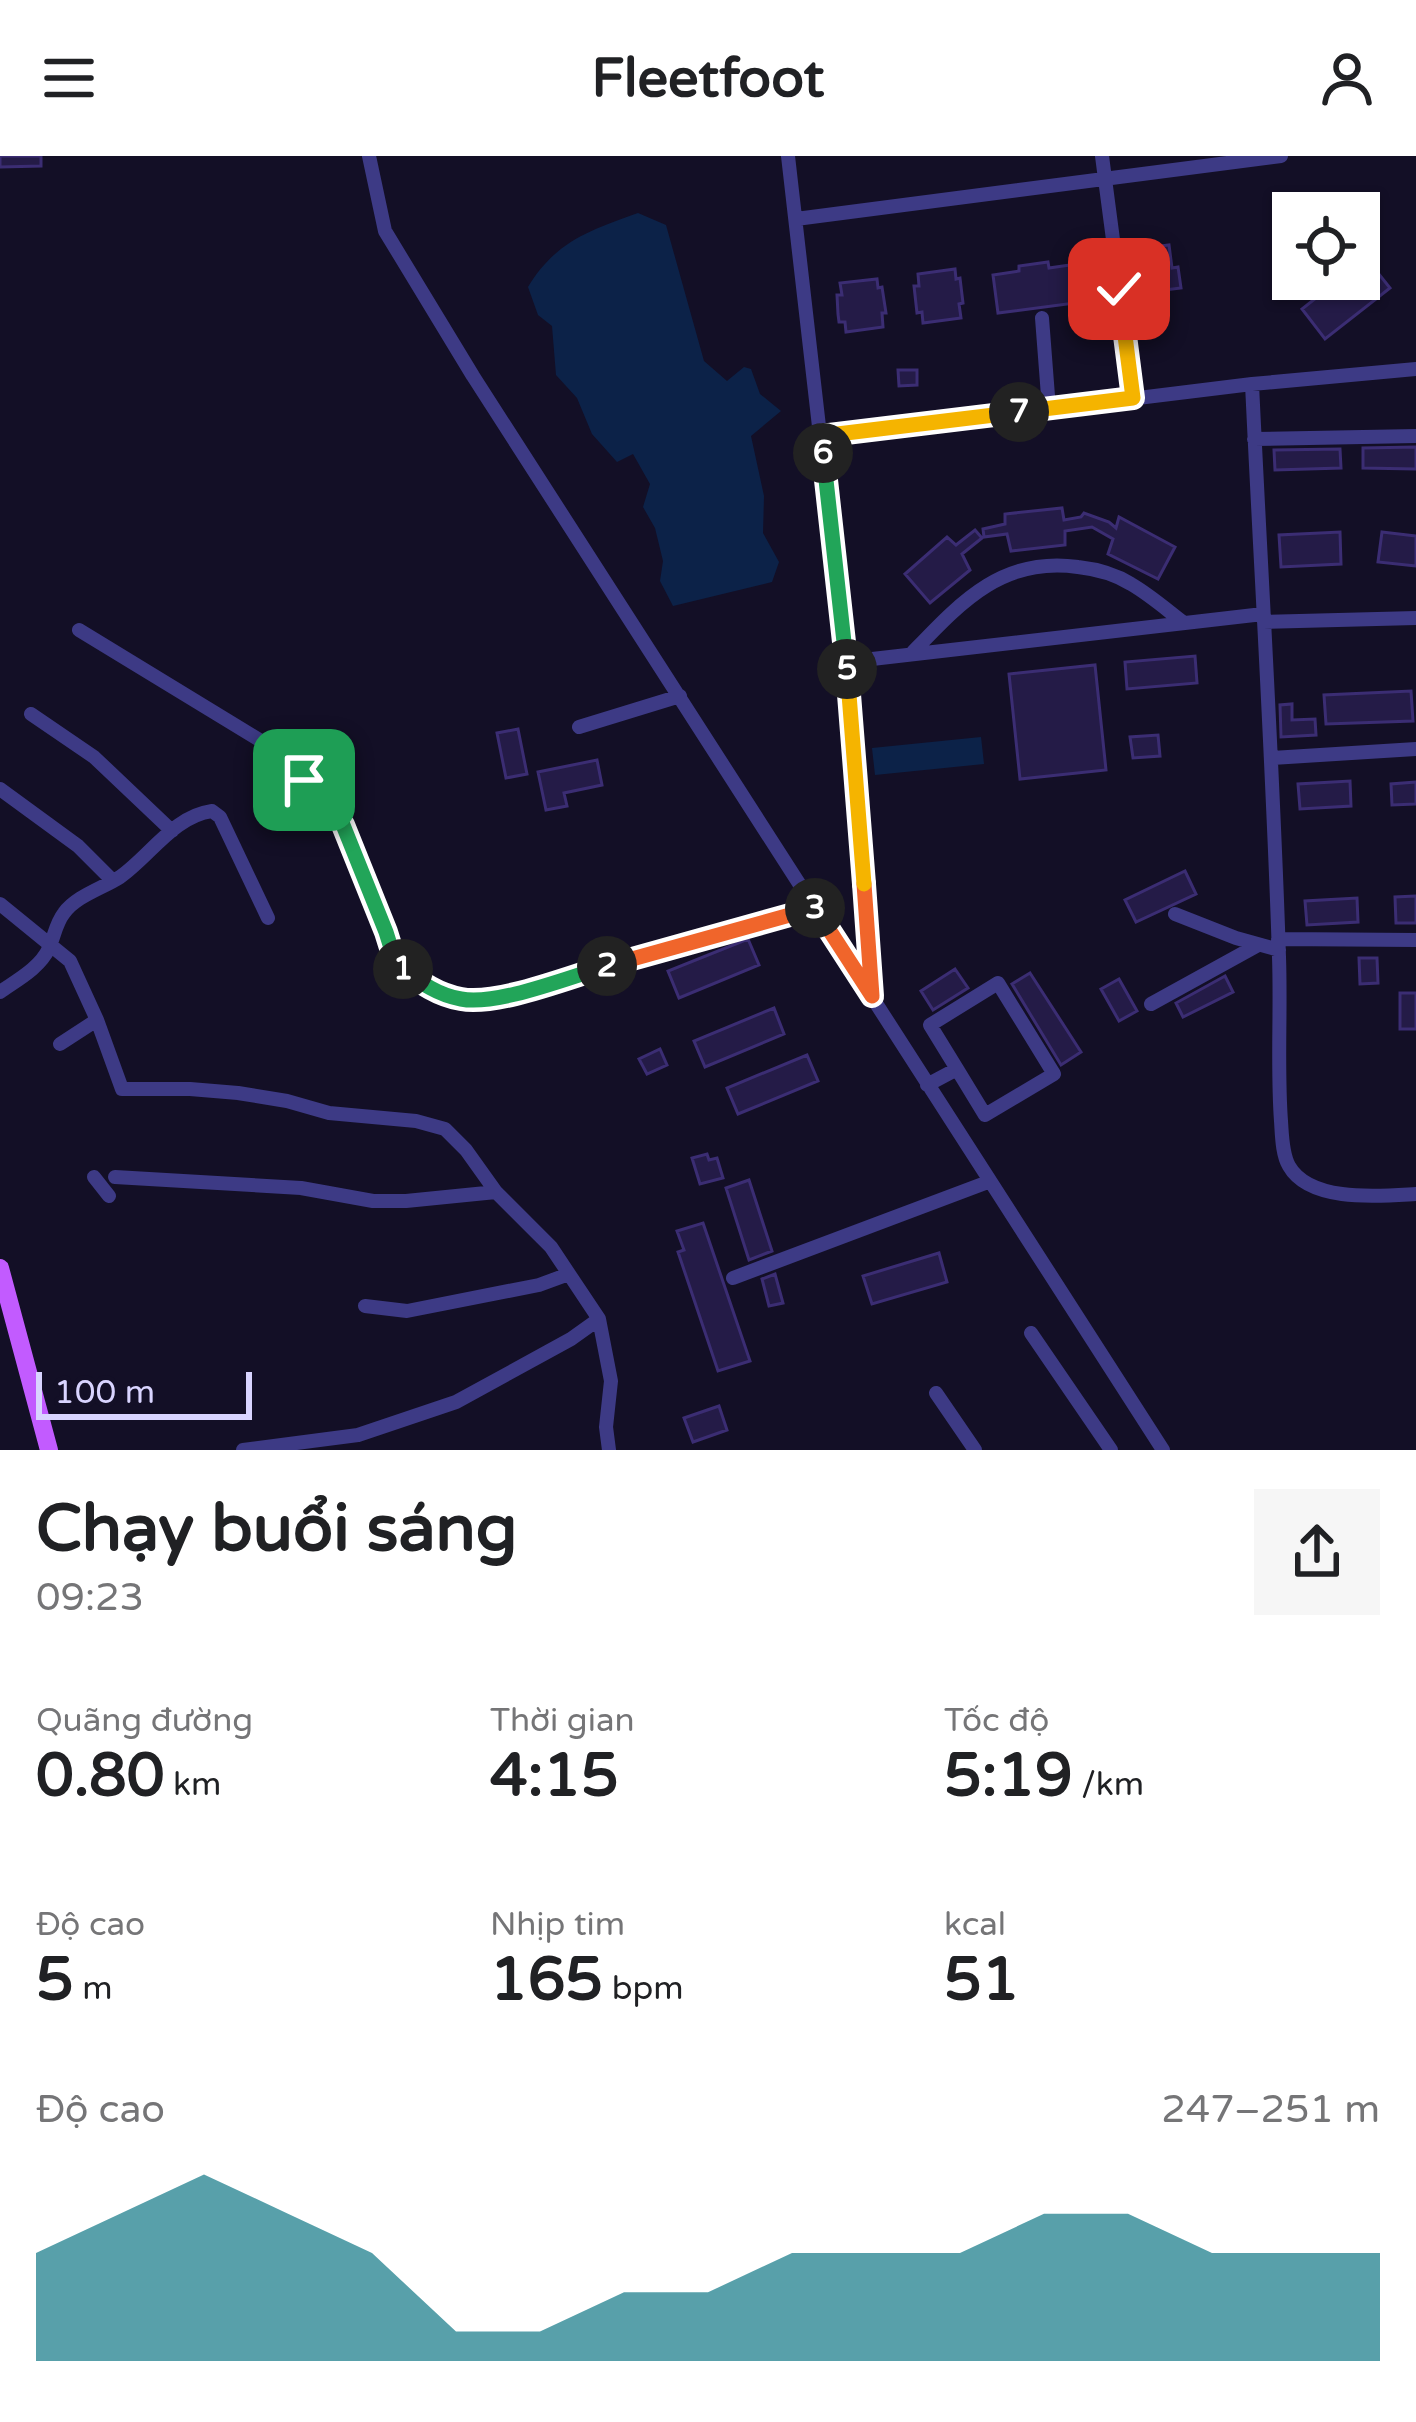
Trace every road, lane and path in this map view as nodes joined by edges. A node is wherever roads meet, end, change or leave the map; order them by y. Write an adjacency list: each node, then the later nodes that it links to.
1 (369, 156): 21 (street)
2 (788, 156): 6 (street)
3 (1102, 156): 5 (street)
4 (1281, 156): 5 (street)
5 (1105, 179): 6 (street); 10 (street)
6 (796, 219): 12 (street)
7 (1042, 318): 11 (street)
8 (1416, 369): 9 (street)
9 (1252, 384): 10 (street); 14 (street)
10 (1133, 398): 11 (street)
11 (1049, 409): 12 (street)
12 (821, 436): 20 (street)
13 (1416, 436): 14 (street)
14 (1254, 439): 15 (street)
15 (1263, 618): 16 (street); 17 (street); 25 (street)
16 (1416, 618)
17 (1184, 623): 19 (street); 19 (street)
18 (79, 630): 30 (street)
19 (911, 655): 20 (street)
20 (846, 662): 38 (street)
21 (680, 696): 23 (street); 30 (street)
22 (31, 714): 27 (street)
23 (579, 728)
24 (1416, 748): 25 (street)
25 (1272, 758): 36 (street)
26 (0, 789): 28 (street)
27 (172, 831): 28 (street); 32 (street)
28 (113, 881): 34 (street)
29 (0, 904): 34 (street)
30 (814, 907): 38 (street)
31 (1175, 914): 35 (street)
32 (268, 918)
33 (1416, 940): 36 (street)
34 (51, 944): 37 (street); 40 (street)
35 (1258, 944): 36 (street); 39 (street)
36 (1278, 945): 48 (street)
37 (0, 992)
38 (872, 996): 43 (street)
39 (1151, 1004)
40 (97, 1020): 41 (street); 47 (street)
41 (60, 1043)
42 (957, 1069): 42 (street); 43 (street)
43 (927, 1084): 46 (street)
44 (94, 1177): 49 (street)
45 (115, 1177): 47 (street)
46 (988, 1182): 52 (street); 62 (street)
47 (496, 1192): 51 (street)
48 (1416, 1194)
49 (109, 1196)
50 (0, 1268): 57 (main road)
51 (569, 1274): 53 (street); 54 (street)
52 (733, 1278)
53 (365, 1306)
54 (599, 1319): 58 (street); 59 (street)
55 (1031, 1333): 61 (street)
56 (937, 1393): 60 (street)
57 (49, 1450)
58 (243, 1450)
59 (609, 1450)
60 (975, 1450)
61 (1111, 1450)
62 (1162, 1450)

